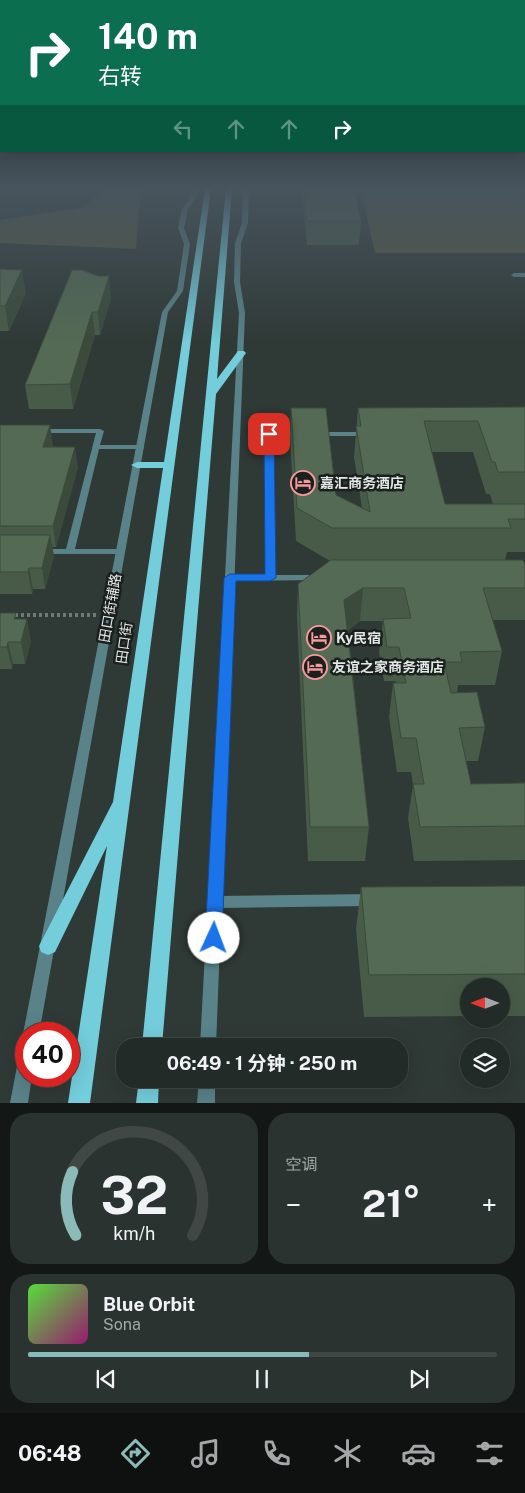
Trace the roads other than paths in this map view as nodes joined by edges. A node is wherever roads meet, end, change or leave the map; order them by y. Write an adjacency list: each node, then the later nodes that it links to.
1 (186, 240): 12 (street, 田口街辅路)
2 (201, 240): 14 (main road, 田口街)
3 (224, 240): 8 (main road)
4 (239, 240): 7 (street)
5 (514, 275): 6 (street)
6 (525, 275)
7 (241, 353): 8 (main road); 18 (street)
8 (211, 393): 26 (main road)
9 (29, 431): 11 (lane)
10 (377, 434): 19 (lane)
11 (96, 447): 12 (lane); 16 (lane)
12 (140, 447): 13 (street, 田口街辅路)
13 (136, 465): 14 (main road); 17 (street, 田口街辅路)
14 (169, 465): 21 (main road, 田口街)
15 (35, 552): 16 (lane)
16 (70, 552): 17 (lane)
17 (121, 552): 24 (street, 田口街辅路)
18 (230, 578): 19 (lane); 23 (street)
19 (270, 578): 20 (lane)
20 (329, 578)
21 (122, 799): 24 (main road); 31 (main road, 田口街)
22 (385, 900): 23 (lane)
23 (215, 902): 27 (street)
24 (48, 946): 25 (street, 田口街辅路)
25 (33, 1022)
26 (153, 1038)
27 (208, 1038)
28 (21, 1087): 30 (street)
29 (207, 1088): 32 (street)
30 (18, 1103)
31 (79, 1103)
32 (206, 1103)

